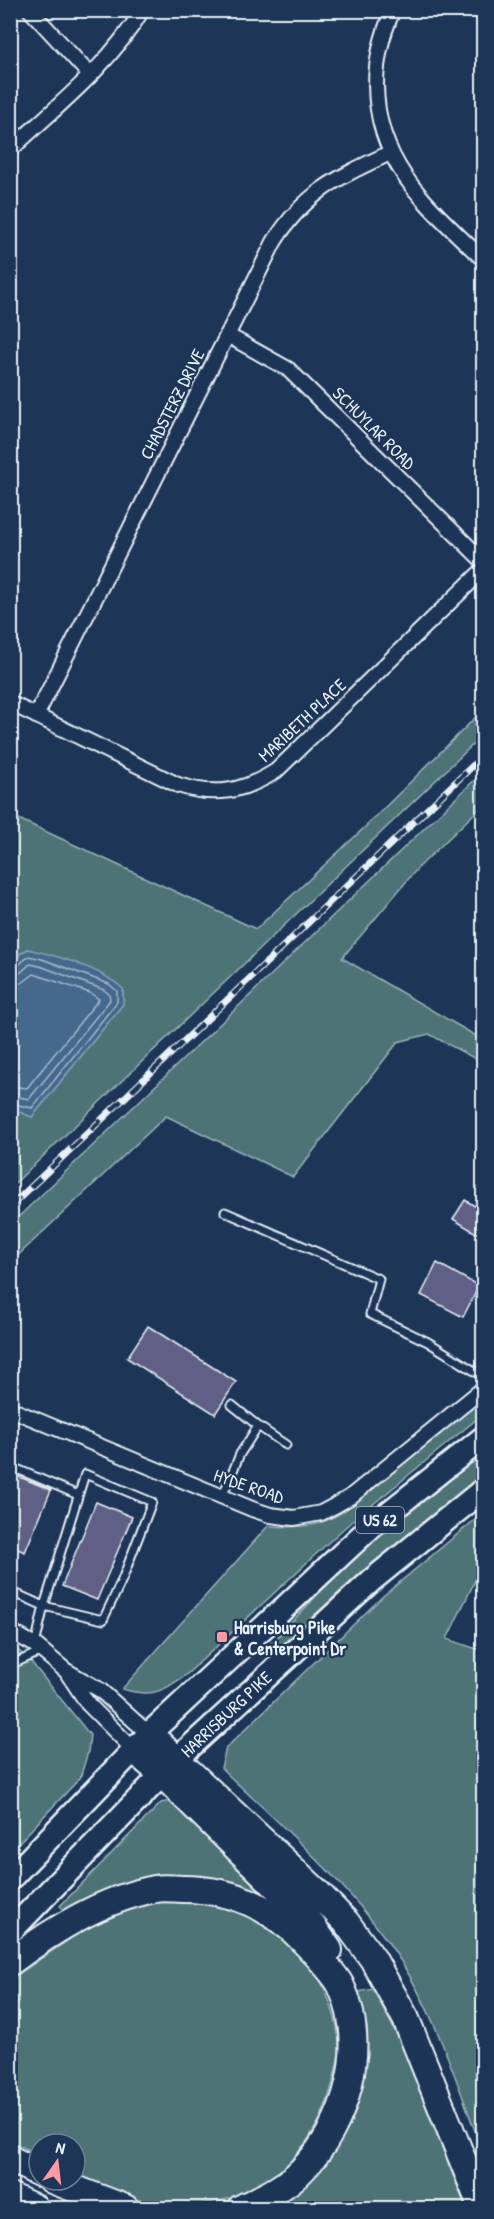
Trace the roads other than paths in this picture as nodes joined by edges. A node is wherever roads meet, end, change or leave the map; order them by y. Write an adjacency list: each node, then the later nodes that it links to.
1 (30, 10): 4 (street)
2 (142, 10): 4 (street)
3 (393, 10): 6 (street)
4 (90, 75): 5 (street)
5 (10, 150)
6 (390, 153): 7 (street); 8 (street, CHADSTERZ DRIVE)
7 (483, 260)
8 (227, 334): 9 (street, SCHUYLAR ROAD); 12 (street, CHADSTERZ DRIVE)
9 (483, 562)
10 (483, 569): 12 (street, MARIBETH PLACE)
11 (10, 703): 12 (street, MARIBETH PLACE)
12 (36, 716)
13 (225, 1212): 14 (lane)
14 (483, 1377)
15 (483, 1388): 24 (street, HYDE ROAD)
16 (232, 1405): 18 (lane)
17 (10, 1409): 24 (street, HYDE ROAD)
18 (258, 1426): 20 (lane); 24 (lane)
19 (483, 1437): 31 (main road, US 62)
20 (286, 1445)
21 (10, 1466): 23 (lane)
22 (483, 1489): 32 (main road, HARRISBURG PIKE / US 62)
23 (78, 1495): 26 (lane); 26 (lane)
24 (222, 1497)
25 (10, 1591): 26 (lane)
26 (44, 1606): 28 (lane)
27 (10, 1631): 28 (street)
28 (38, 1648): 29 (lane); 30 (street)
29 (10, 1665)
30 (65, 1670): 31 (street); 31 (street)
31 (142, 1742): 32 (highway); 33 (main road, US 62)
32 (170, 1767): 34 (main road, HARRISBURG PIKE / US 62); 36 (highway); 44 (highway)
33 (10, 1879)
34 (10, 1932)
35 (10, 1962): 36 (highway)
36 (341, 1984): 43 (highway)
37 (10, 2159): 38 (highway)
38 (27, 2167)
39 (83, 2192): 42 (highway)
40 (10, 2196): 41 (highway)
41 (34, 2208)
42 (125, 2208)
43 (241, 2208)
44 (482, 2208)

